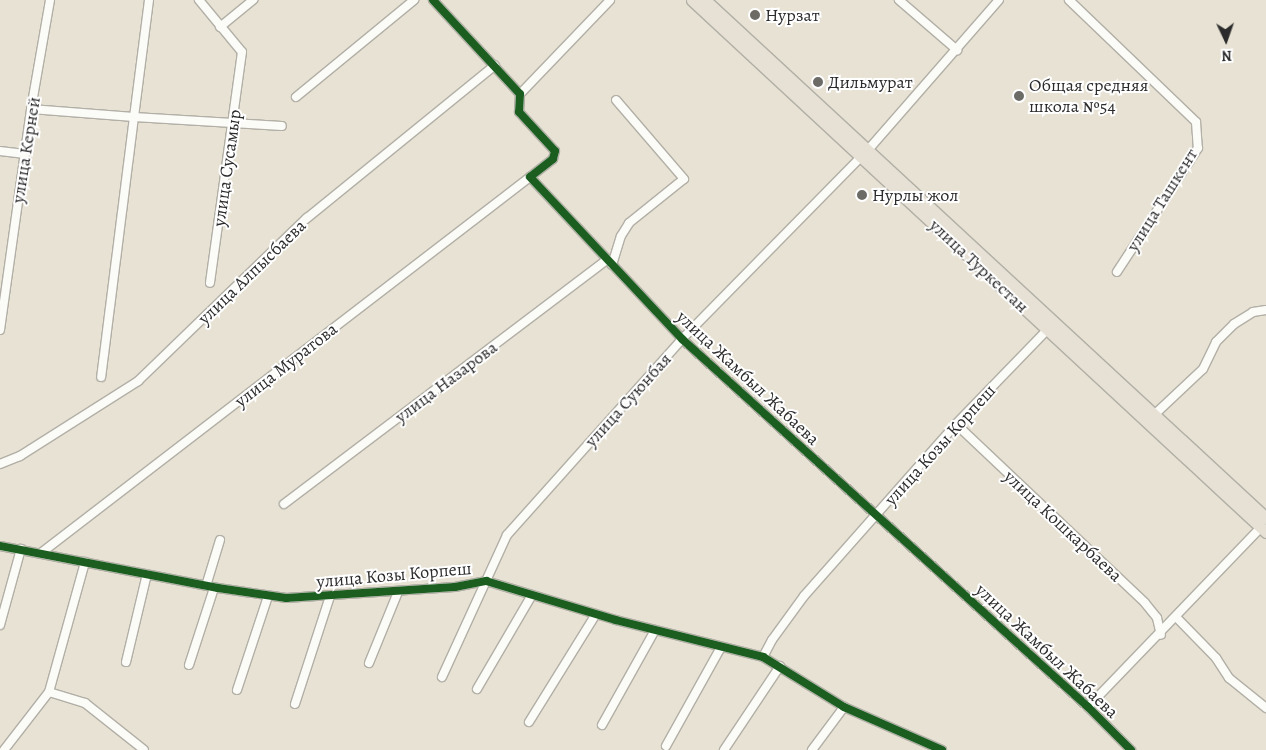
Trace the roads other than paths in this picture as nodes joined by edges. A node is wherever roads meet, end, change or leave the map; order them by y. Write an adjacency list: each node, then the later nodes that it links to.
1 (50, 0): 19 (street, улица Керней)
2 (149, 0): 20 (street)
3 (199, 0): 13 (street)
4 (254, 0): 13 (street)
5 (414, 0): 17 (street)
6 (433, 0): 15 (street)
7 (610, 0): 16 (street)
8 (692, 0): 24 (highway, улица Туркестан)
9 (705, 0): 24 (highway, улица Туркестан)
10 (899, 0): 14 (street)
11 (1000, 0): 14 (street, улица Суюнбая)
12 (1069, 0): 28 (street, улица Ташкент)
13 (220, 27): 21 (street, улица Сусамыр)
14 (957, 50): 24 (street, улица Суюнбая)
15 (495, 66): 16 (street); 37 (street, улица Алпысбаева)
16 (520, 94): 26 (street)
17 (296, 97)
18 (616, 100): 27 (street)
19 (31, 109): 20 (street); 25 (street, улица Керней)
20 (134, 117): 21 (street); 34 (street)
21 (235, 123): 22 (street); 29 (street, улица Сусамыр)
22 (282, 126)
23 (0, 150): 25 (street)
24 (865, 153): 32 (highway, улица Туркестан); 33 (street, улица Суюнбая); 35 (highway, улица Туркестан)
25 (25, 154): 31 (street, улица Керней)
26 (530, 177): 27 (street, улица Жамбыл Жабаева); 44 (street, улица Муратова)
27 (610, 262): 33 (street, улица Жамбыл Жабаева); 38 (street, улица Назарова)
28 (1117, 272)
29 (210, 283)
30 (1266, 310): 35 (street)
31 (0, 330)
32 (1047, 330): 36 (street, улица Козы Корпеш); 40 (highway, улица Туркестан)
33 (682, 340): 39 (street, улица Жамбыл Жабаева); 47 (street, улица Суюнбая)
34 (101, 377)
35 (1154, 415): 40 (highway, улица Туркестан)
36 (956, 424): 39 (street, улица Козы Корпеш); 57 (street, улица Кошкарбаева)
37 (0, 464)
38 (284, 504)
39 (877, 516): 59 (street, улица Козы Корпеш); 70 (street, улица Жамбыл Жабаева)
40 (1264, 526): 54 (street)
41 (220, 540): 48 (street)
42 (0, 546): 43 (street, улица Козы Корпеш)
43 (22, 549): 44 (street, улица Козы Корпеш); 55 (street)
44 (41, 553): 45 (street, улица Козы Корпеш)
45 (85, 562): 46 (street, улица Козы Корпеш); 67 (street)
46 (147, 574): 48 (street, улица Козы Корпеш); 60 (street)
47 (486, 581): 49 (street, улица Козы Корпеш); 50 (street, улица Козы Корпеш); 64 (street, улица Суюнбая)
48 (210, 587): 51 (street, улица Козы Корпеш); 62 (street)
49 (398, 592): 52 (street, улица Козы Корпеш); 61 (street)
50 (532, 595): 53 (street, улица Козы Корпеш); 65 (street)
51 (268, 596): 52 (street, улица Козы Корпеш); 66 (street)
52 (330, 596): 68 (street)
53 (596, 614): 56 (street, улица Козы Корпеш); 72 (street)
54 (1177, 618): 57 (street); 71 (street)
55 (0, 625)
56 (655, 630): 58 (street, улица Козы Корпеш); 73 (street)
57 (1161, 635): 70 (street)
58 (721, 647): 59 (street, улица Козы Корпеш); 74 (street)
59 (763, 658): 63 (street, улица Козы Корпеш)
60 (126, 662)
61 (370, 663)
62 (189, 665)
63 (780, 666): 69 (street, улица Козы Корпеш); 77 (street)
64 (442, 677)
65 (477, 689)
66 (237, 690)
67 (49, 692): 75 (street); 76 (street)
68 (294, 704)
69 (844, 707): 78 (street); 79 (street, улица Козы Корпеш)
70 (1088, 708): 80 (street, улица Жамбыл Жабаева)
71 (1266, 708)
72 (529, 722)
73 (602, 725)
74 (666, 746)
75 (4, 750)
76 (144, 750)
77 (724, 750)
78 (812, 750)
79 (942, 750)
80 (1131, 750)

